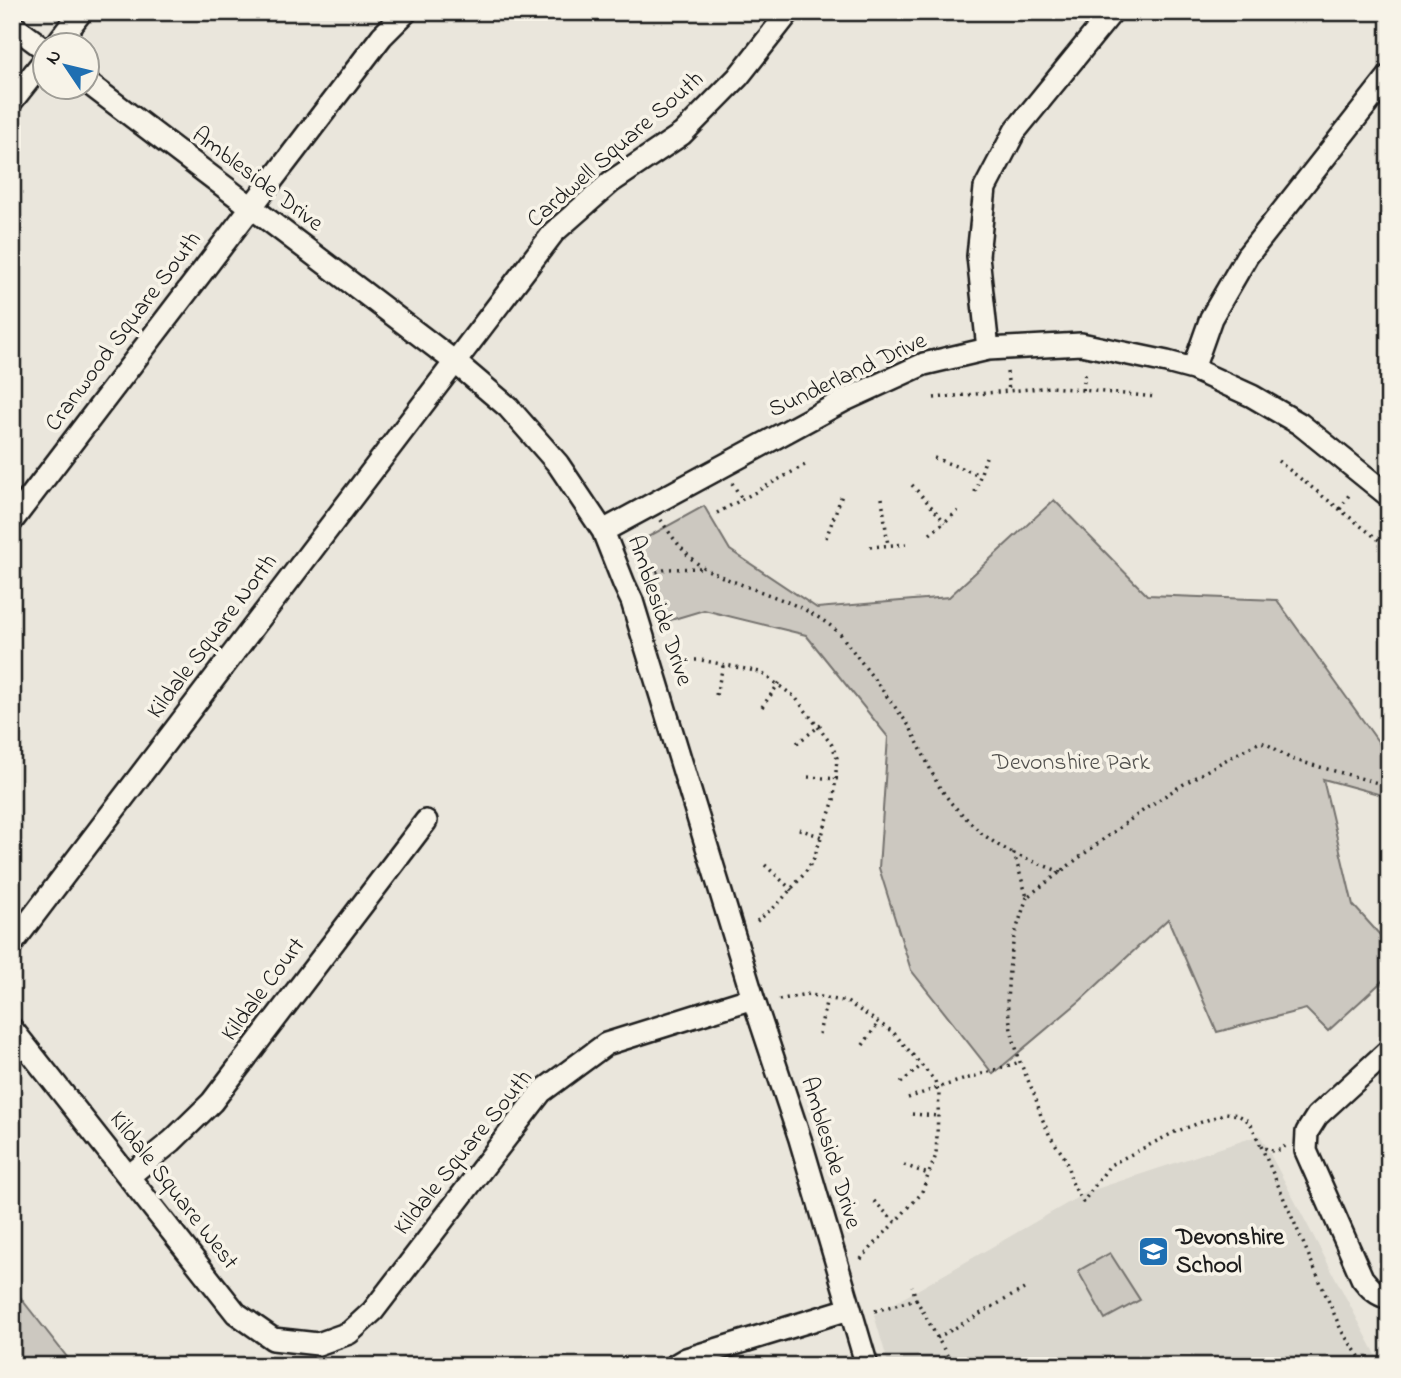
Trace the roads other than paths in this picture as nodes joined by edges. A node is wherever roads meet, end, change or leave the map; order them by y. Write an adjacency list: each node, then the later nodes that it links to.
1 (81, 12): 6 (street)
2 (406, 12): 12 (street, Cranwood Square South)
3 (789, 12): 14 (street, Cardwell Square South)
4 (1112, 12): 13 (street)
5 (12, 25): 7 (street)
6 (66, 32)
7 (32, 40)
8 (32, 76): 11 (street)
9 (1389, 76): 15 (street)
10 (102, 93): 12 (street, Ambleside Drive)
11 (12, 101)
12 (251, 208): 14 (street, Ambleside Drive); 17 (street, Cranwood Square South)
13 (988, 349): 15 (street, Sunderland Drive); 18 (street, Sunderland Drive)
14 (455, 362): 18 (street, Ambleside Drive); 20 (street, Kildale Square North)
15 (1193, 369): 16 (street, Sunderland Drive)
16 (1388, 493)
17 (12, 521)
18 (603, 531): 21 (street, Ambleside Drive)
19 (426, 821): 24 (street, Kildale Court)
20 (12, 944)
21 (753, 999): 26 (street, Ambleside Drive); 27 (street, Kildale Square South)
22 (12, 1030): 24 (street, Kildale Square West)
23 (1389, 1050): 25 (street)
24 (129, 1176): 27 (street, Kildale Square West)
25 (1389, 1298)
26 (849, 1309): 28 (street); 29 (street, Ambleside Drive)
27 (318, 1344)
28 (674, 1366)
29 (867, 1366)

